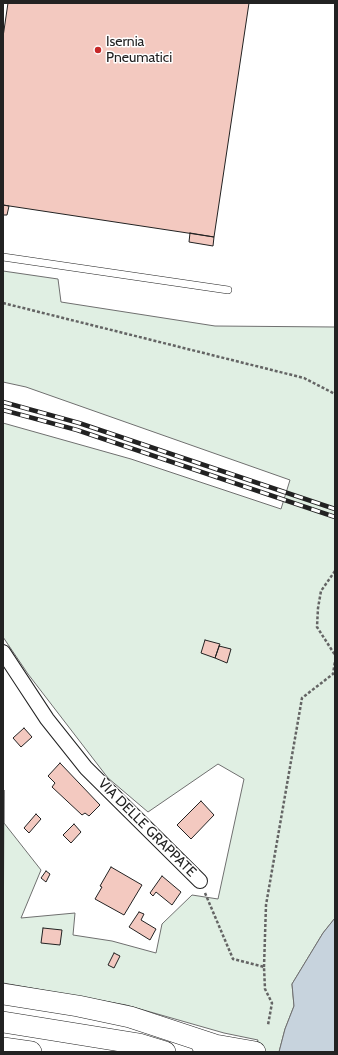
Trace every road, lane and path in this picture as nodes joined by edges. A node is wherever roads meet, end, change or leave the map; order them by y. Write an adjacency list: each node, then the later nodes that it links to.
1 (3, 257): 2 (lane)
2 (228, 290)
3 (3, 303): 4 (path)
4 (335, 394)
5 (335, 571): 7 (path)
6 (3, 652): 9 (street, VIA DELLE GRAPPATE)
7 (335, 655)
8 (335, 661): 10 (path)
9 (200, 881): 10 (path, VIA DELLE GRAPPATE)
10 (264, 967): 13 (path)
11 (3, 994): 15 (main road)
12 (3, 1022): 14 (main road)
13 (268, 1025)
14 (140, 1044): 15 (main road); 18 (main road)
15 (215, 1045): 19 (main road)
16 (3, 1048): 17 (main road)
17 (31, 1052)
18 (165, 1052)
19 (255, 1052)

